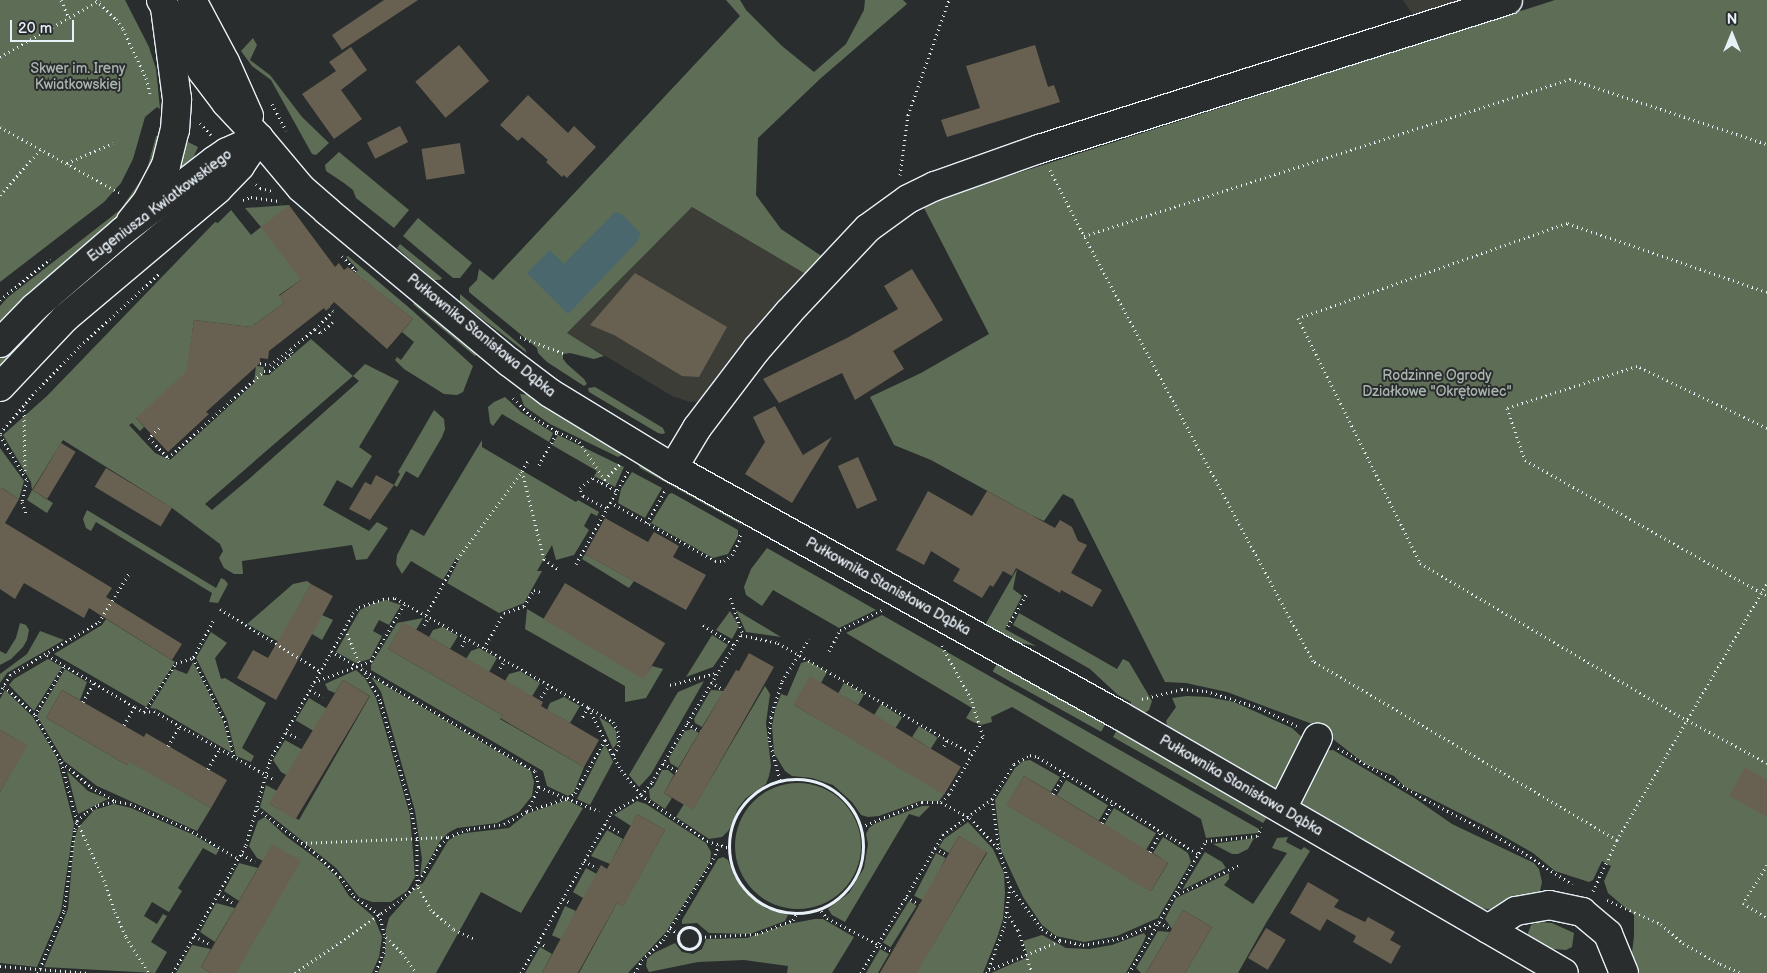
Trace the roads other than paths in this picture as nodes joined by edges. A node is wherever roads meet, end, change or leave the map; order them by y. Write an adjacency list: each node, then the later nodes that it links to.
1 (192, 0): 4 (street, Pułkownika Stanisława Dąbka)
2 (1508, 0): 8 (street)
3 (163, 4): 4 (street, Pułkownika Stanisława Dąbka); 5 (street)
4 (259, 138): 5 (street, Eugeniusza Kwiatkowskiego); 7 (street, Eugeniusza Kwiatkowskiego); 8 (street, Pułkownika Stanisława Dąbka)
5 (123, 231): 6 (street, Eugeniusza Kwiatkowskiego)
6 (0, 342)
7 (0, 386)
8 (671, 477): 10 (street, Pułkownika Stanisława Dąbka)
9 (1318, 737): 10 (street)
10 (1282, 809): 11 (street, Pułkownika Stanisława Dąbka)
11 (1488, 929): 12 (street, Pułkownika Stanisława Dąbka); 13 (street)
12 (1564, 973)
13 (1624, 973)

